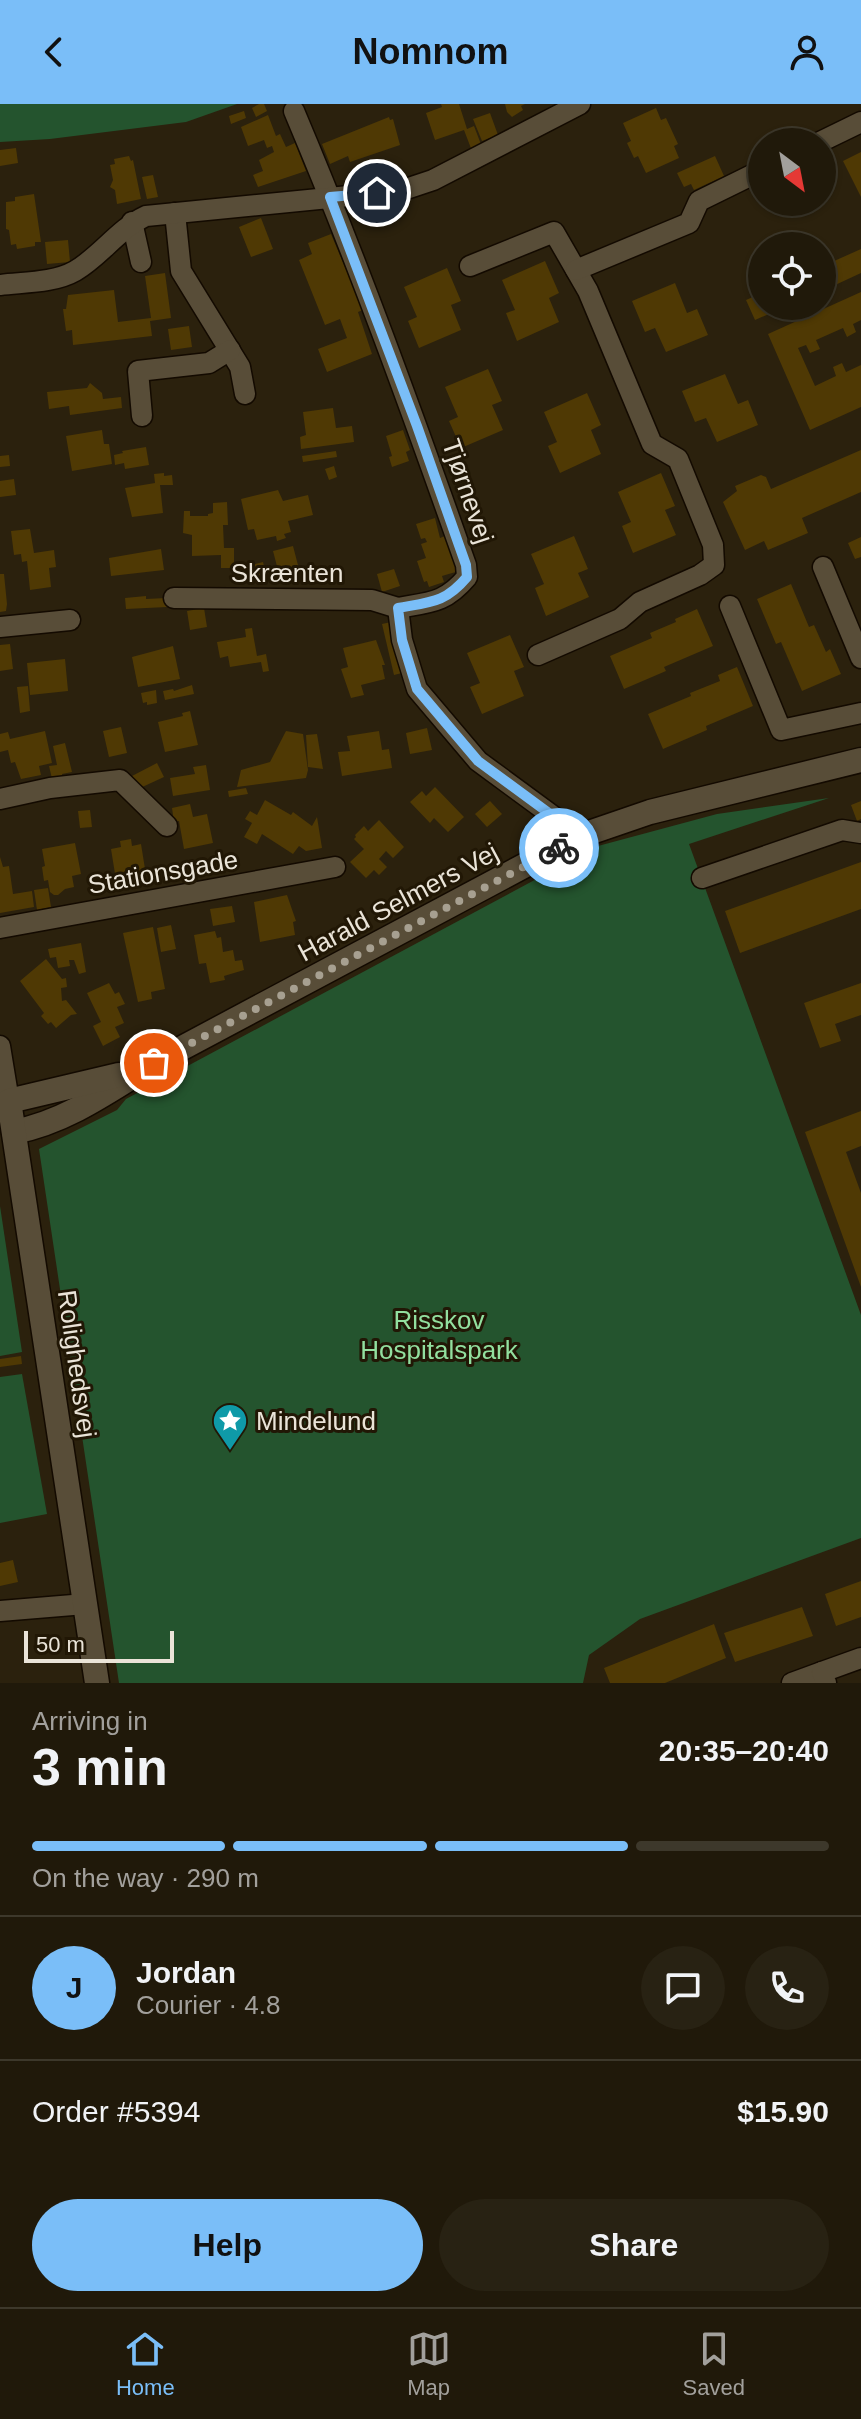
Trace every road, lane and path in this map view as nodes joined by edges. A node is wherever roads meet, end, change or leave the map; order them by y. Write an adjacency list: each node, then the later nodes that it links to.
1 (580, 104): 6 (street)
2 (294, 111): 6 (street, Tjørnevej)
3 (861, 122): 4 (street)
4 (836, 134)
5 (748, 177): 11 (street)
6 (330, 197): 7 (street); 19 (street, Tjørnevej)
7 (175, 213): 8 (street); 13 (street)
8 (132, 222): 9 (street); 12 (street)
9 (141, 262)
10 (470, 266): 11 (street)
11 (576, 270): 22 (street)
12 (0, 285)
13 (230, 350): 14 (street); 15 (street)
14 (245, 394)
15 (142, 416)
16 (823, 567): 23 (street)
17 (174, 598): 19 (street, Skrænten)
18 (730, 606): 24 (street)
19 (398, 608): 29 (street)
20 (70, 620): 21 (street)
21 (0, 627)
22 (538, 655)
23 (861, 658)
24 (861, 713)
25 (861, 760): 29 (street, Harald Selmers Vej)
26 (0, 799): 27 (street)
27 (167, 826)
28 (861, 833): 31 (street)
29 (580, 836): 34 (street, Harald Selmers Vej)
30 (335, 867): 32 (street, Stationsgade)
31 (702, 878)
32 (0, 928)
33 (0, 1046): 35 (street)
34 (154, 1063): 35 (street, Harald Selmers Vej); 36 (street, Harald Selmers Vej)
35 (9, 1101): 36 (street, Rolighedsvej)
36 (14, 1132): 37 (street, Rolighedsvej)
37 (85, 1604): 38 (street); 41 (street, Rolighedsvej)
38 (0, 1611)
39 (861, 1658): 40 (street)
40 (824, 1677): 42 (street)
41 (97, 1683)
42 (792, 1683)

